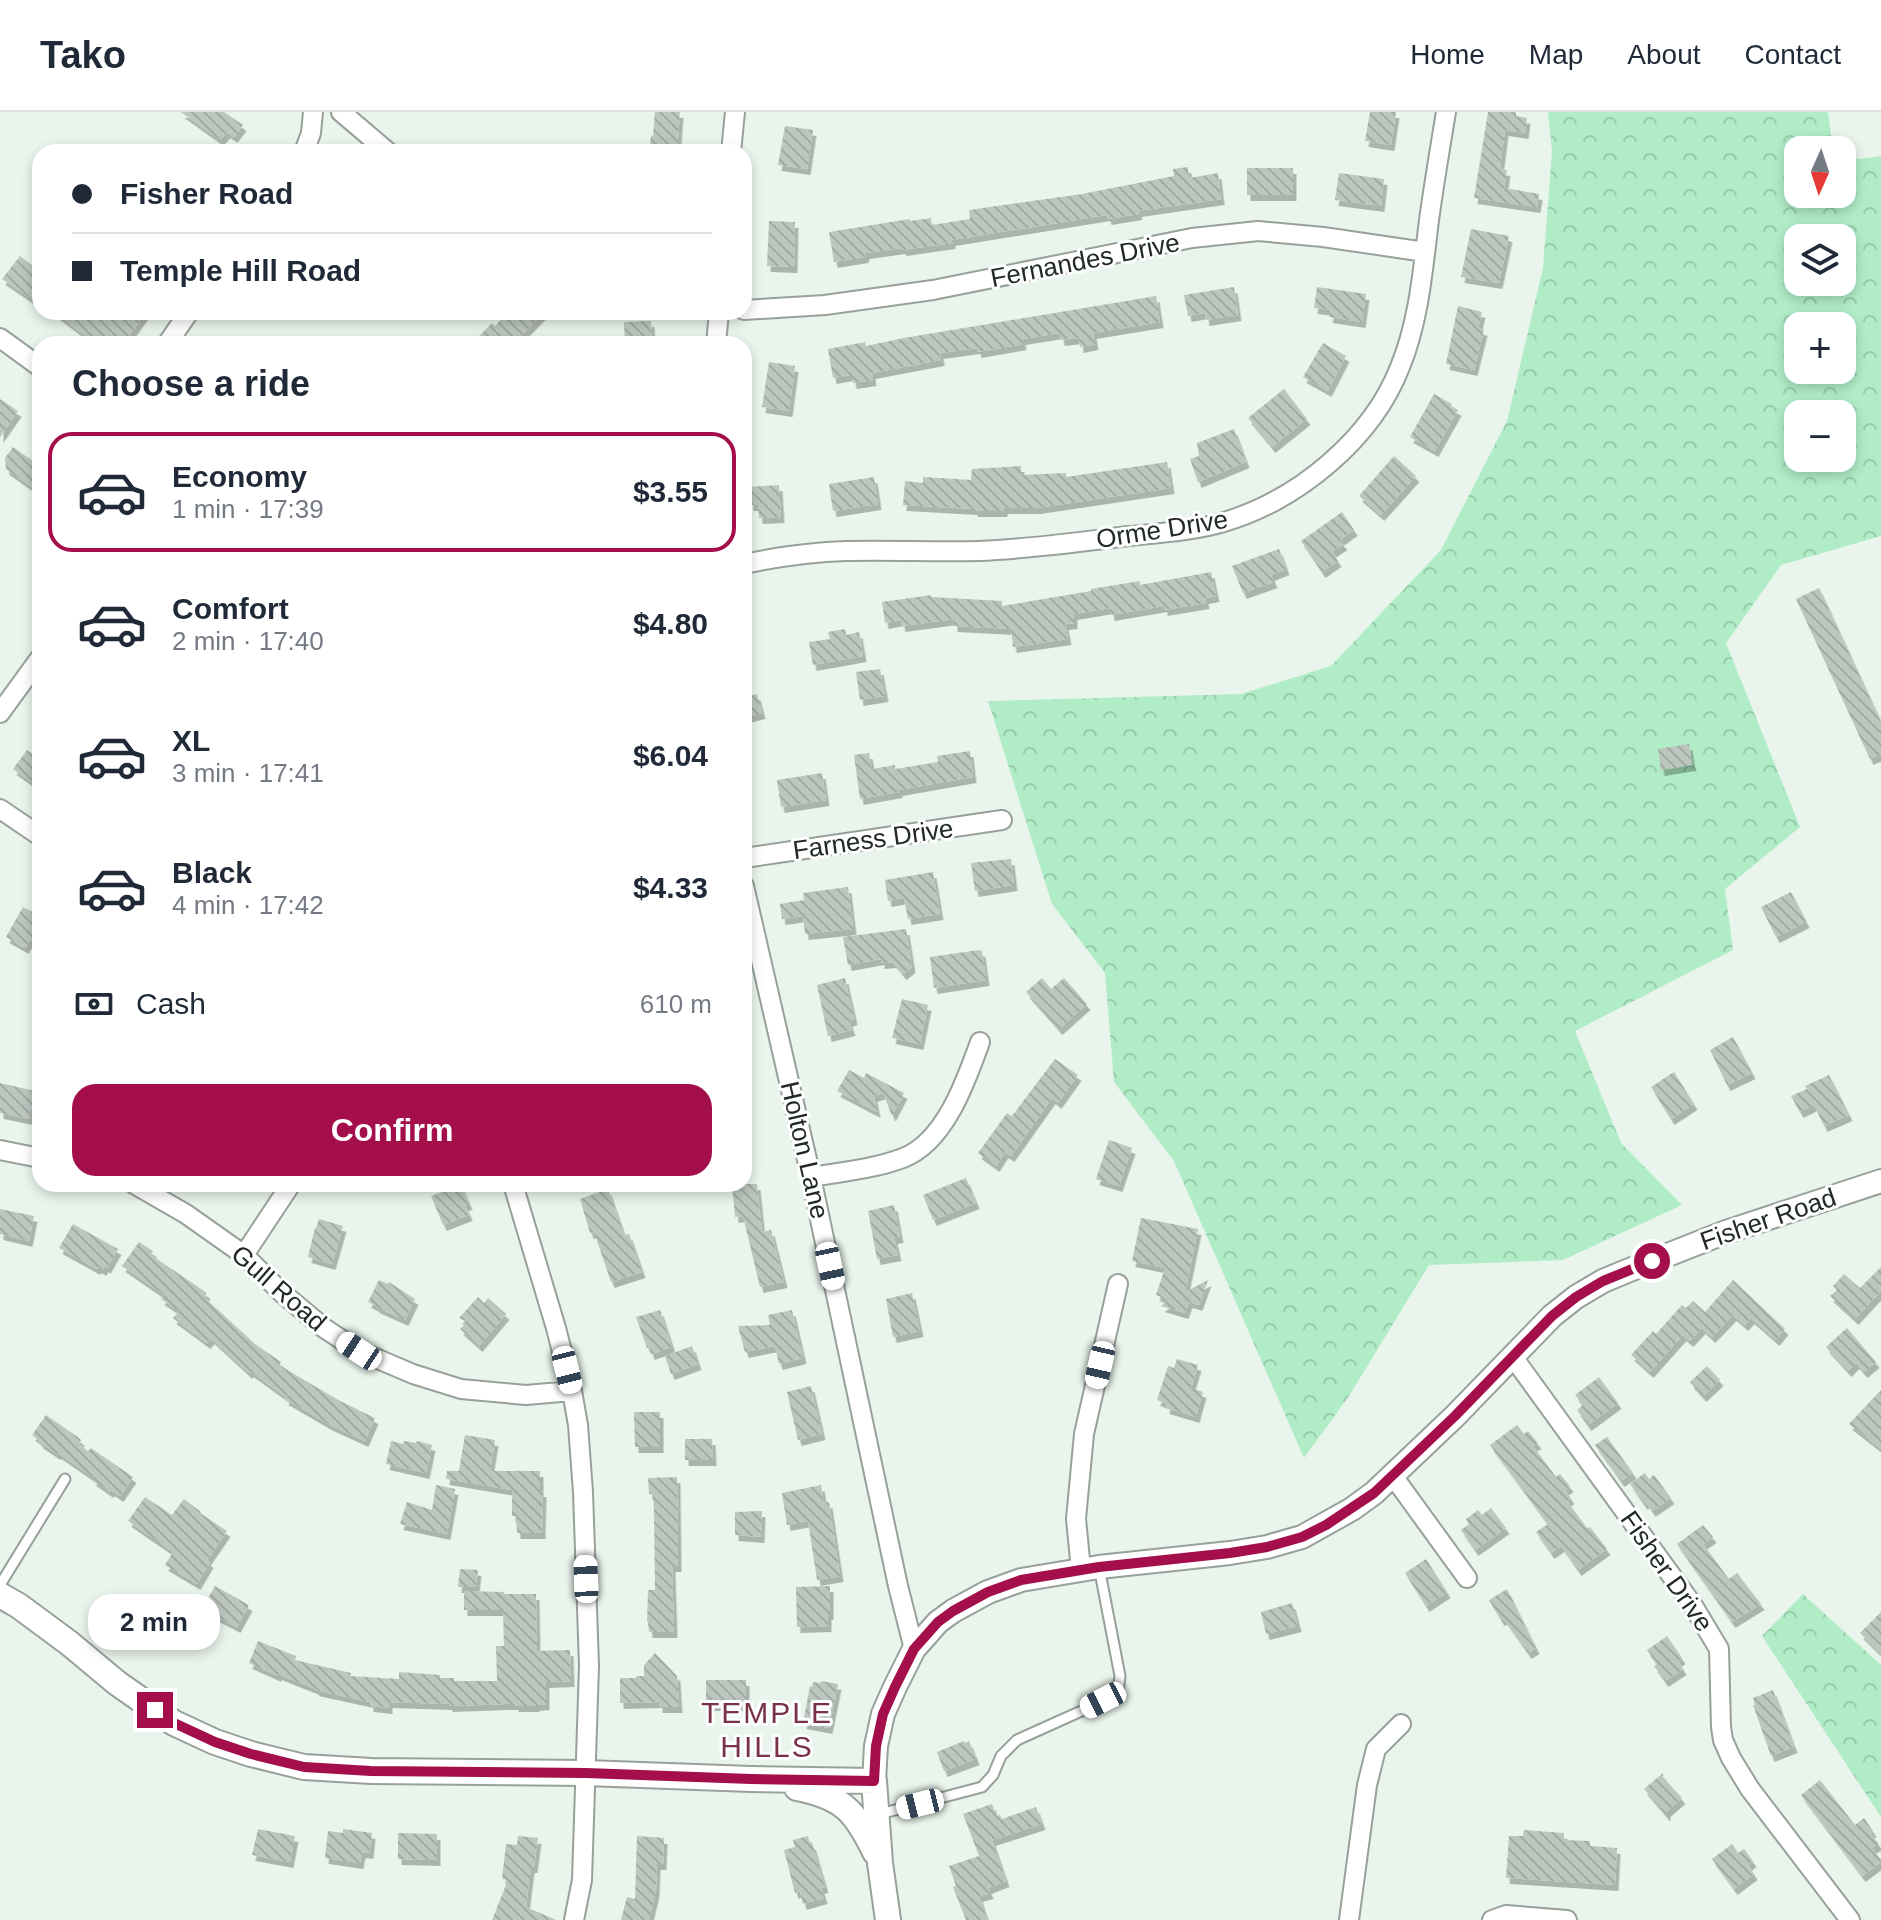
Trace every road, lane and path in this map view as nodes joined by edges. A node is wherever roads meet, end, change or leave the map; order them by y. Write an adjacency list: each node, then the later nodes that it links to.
1 (313, 112): 5 (street)
2 (341, 112): 6 (street)
3 (735, 112): 7 (street)
4 (1446, 112): 8 (street, Orme Drive)
5 (307, 144)
6 (379, 144)
7 (732, 144)
8 (1425, 252): 9 (street, Fernandes Drive); 12 (street, Orme Drive)
9 (752, 310)
10 (0, 338): 11 (street)
11 (32, 361)
12 (752, 562)
13 (32, 669): 14 (street)
14 (0, 713)
15 (0, 809): 17 (street)
16 (1002, 820): 18 (street, Farness Drive)
17 (32, 831)
18 (752, 857)
19 (752, 921): 23 (street, Holton Lane)
20 (980, 1042): 23 (street)
21 (0, 1150): 22 (street)
22 (32, 1156)
23 (811, 1177): 38 (street, Holton Lane)
24 (1881, 1181): 30 (street, Fisher Road)
25 (148, 1192): 28 (street, Gull Road)
26 (286, 1192): 28 (street)
27 (516, 1192): 31 (street)
28 (244, 1255): 31 (street, Gull Road)
29 (1118, 1284): 34 (street)
30 (1513, 1357): 32 (street, Fisher Road); 50 (street, Fisher Drive)
31 (572, 1391): 40 (street)
32 (1393, 1476): 34 (street, Fisher Road); 35 (street)
33 (65, 1479): 36 (lane)
34 (1090, 1569): 38 (street, Fisher Road); 43 (lane)
35 (1467, 1578)
36 (0, 1585)
37 (0, 1595): 40 (main road)
38 (914, 1649): 42 (street, Fisher Road)
39 (1401, 1724): 47 (street)
40 (586, 1773): 41 (main road); 45 (street)
41 (751, 1779): 42 (main road); 44 (main road)
42 (874, 1781): 43 (main road)
43 (876, 1815): 44 (main road)
44 (880, 1863): 46 (main road)
45 (574, 1920)
46 (888, 1920)
47 (1349, 1920)
48 (1492, 1920): 49 (street)
49 (1567, 1920)
50 (1850, 1920)

